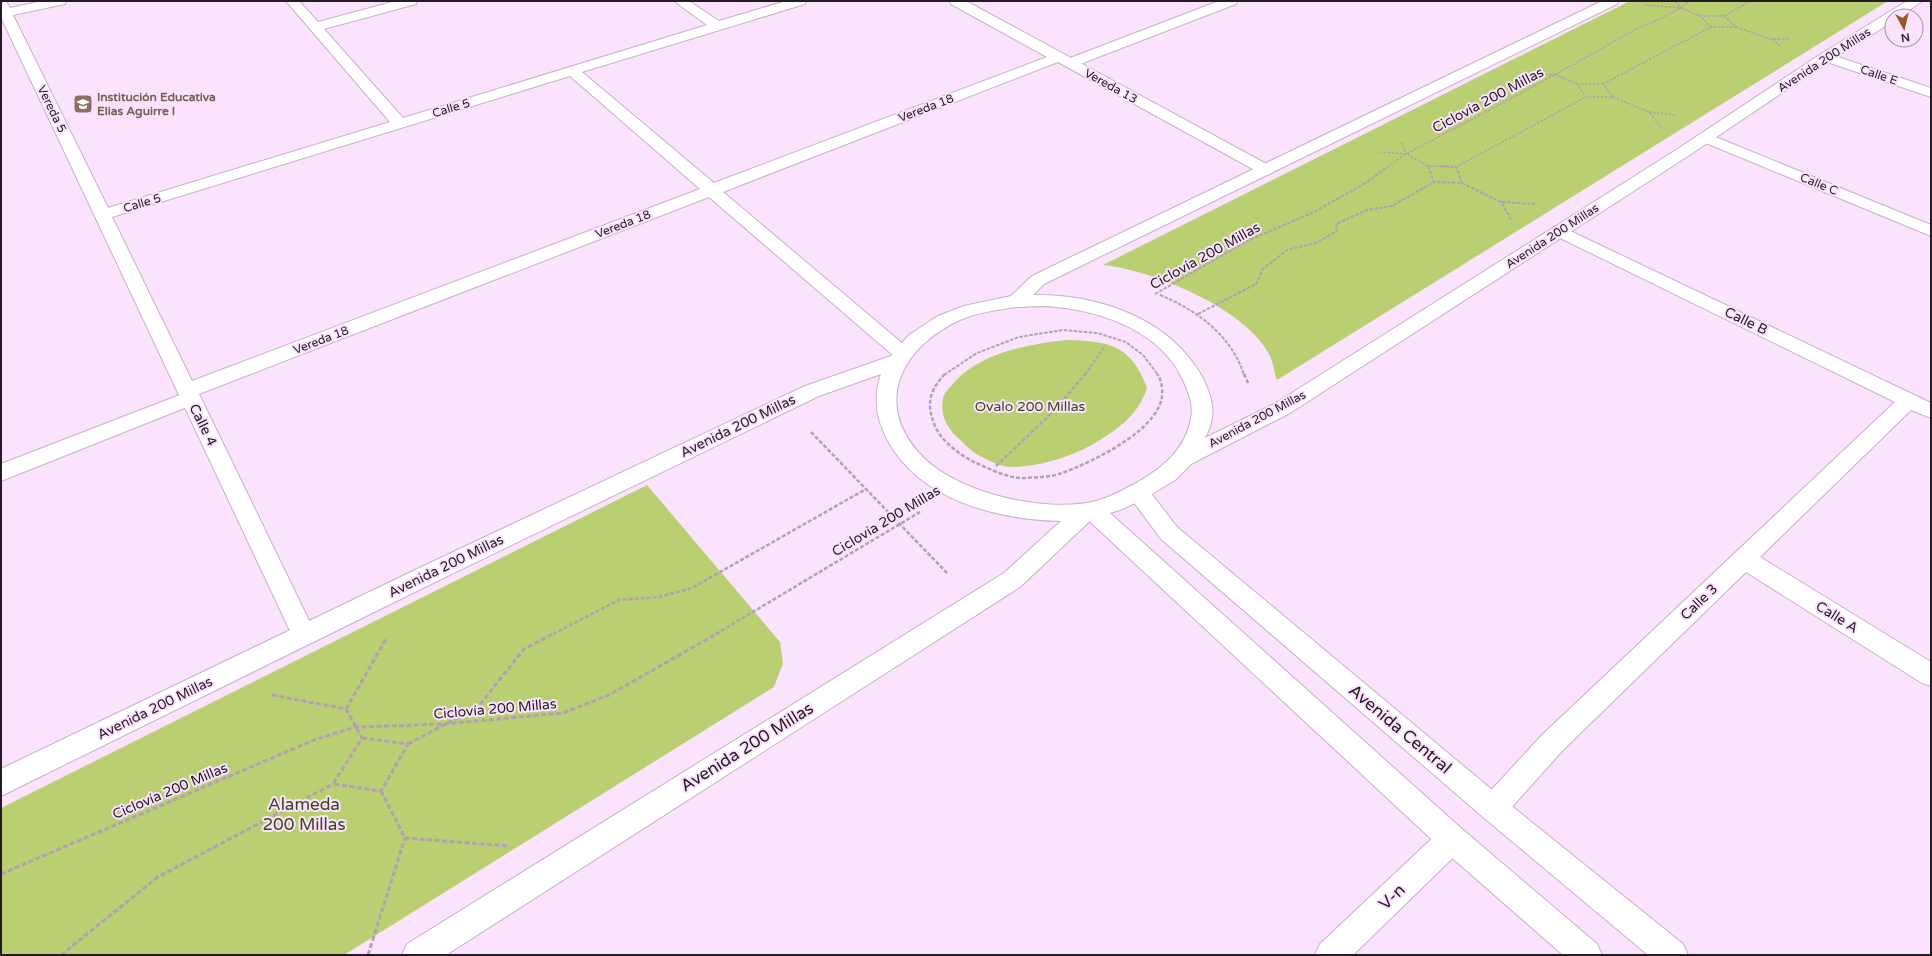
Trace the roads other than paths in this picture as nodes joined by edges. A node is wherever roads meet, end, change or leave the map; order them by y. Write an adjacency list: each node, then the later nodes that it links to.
1 (60, 1): 10 (street)
2 (292, 1): 12 (street)
3 (411, 1): 12 (street)
4 (680, 1): 11 (street)
5 (800, 1): 11 (street, Calle 5)
6 (956, 1): 14 (street, Vereda 13)
7 (1231, 1): 14 (street, Vereda 18)
8 (1916, 1): 13 (street, Avenida 200 Millas)
9 (1606, 2): 19 (street)
10 (4, 8): 21 (street, Vereda 5)
11 (718, 26): 15 (street, Calle 5)
12 (315, 27): 17 (street)
13 (1826, 57): 16 (street, Calle E); 18 (street, Avenida 200 Millas)
14 (1065, 60): 19 (street, Vereda 13); 20 (street, Vereda 18)
15 (572, 71): 17 (street, Calle 5); 20 (street)
16 (1931, 93)
17 (400, 124): 21 (street, Calle 5)
18 (1706, 138): 22 (street, Avenida 200 Millas); 23 (street, Calle C)
19 (1266, 170): 24 (street)
20 (712, 190): 25 (street); 26 (street, Vereda 18)
21 (102, 215): 26 (street, Calle 4)
22 (1560, 231): 27 (street, Calle B); 29 (street, Avenida 200 Millas)
23 (1931, 231)
24 (1017, 301): 25 (street); 29 (street)
25 (900, 357): 32 (street); 34 (street, Avenida 200 Millas)
26 (189, 394): 30 (street, Vereda 18); 34 (street, Calle 4)
27 (1909, 400): 28 (street, Calle B); 33 (street, Calle 3)
28 (1931, 411)
29 (1182, 459): 31 (street)
30 (1, 473)
31 (1138, 493): 32 (street); 37 (street, Avenida Central)
32 (1089, 511): 38 (street); 39 (street, Avenida 200 Millas)
33 (1744, 559): 35 (street, Calle A); 37 (street, Calle 3)
34 (304, 635): 36 (street, Avenida 200 Millas)
35 (1931, 674)
36 (1, 783)
37 (1493, 808): 42 (street, Avenida Central)
38 (1452, 839): 40 (street, V-n); 41 (street)
39 (418, 955)
40 (1331, 955)
41 (1586, 955)
42 (1672, 955)

